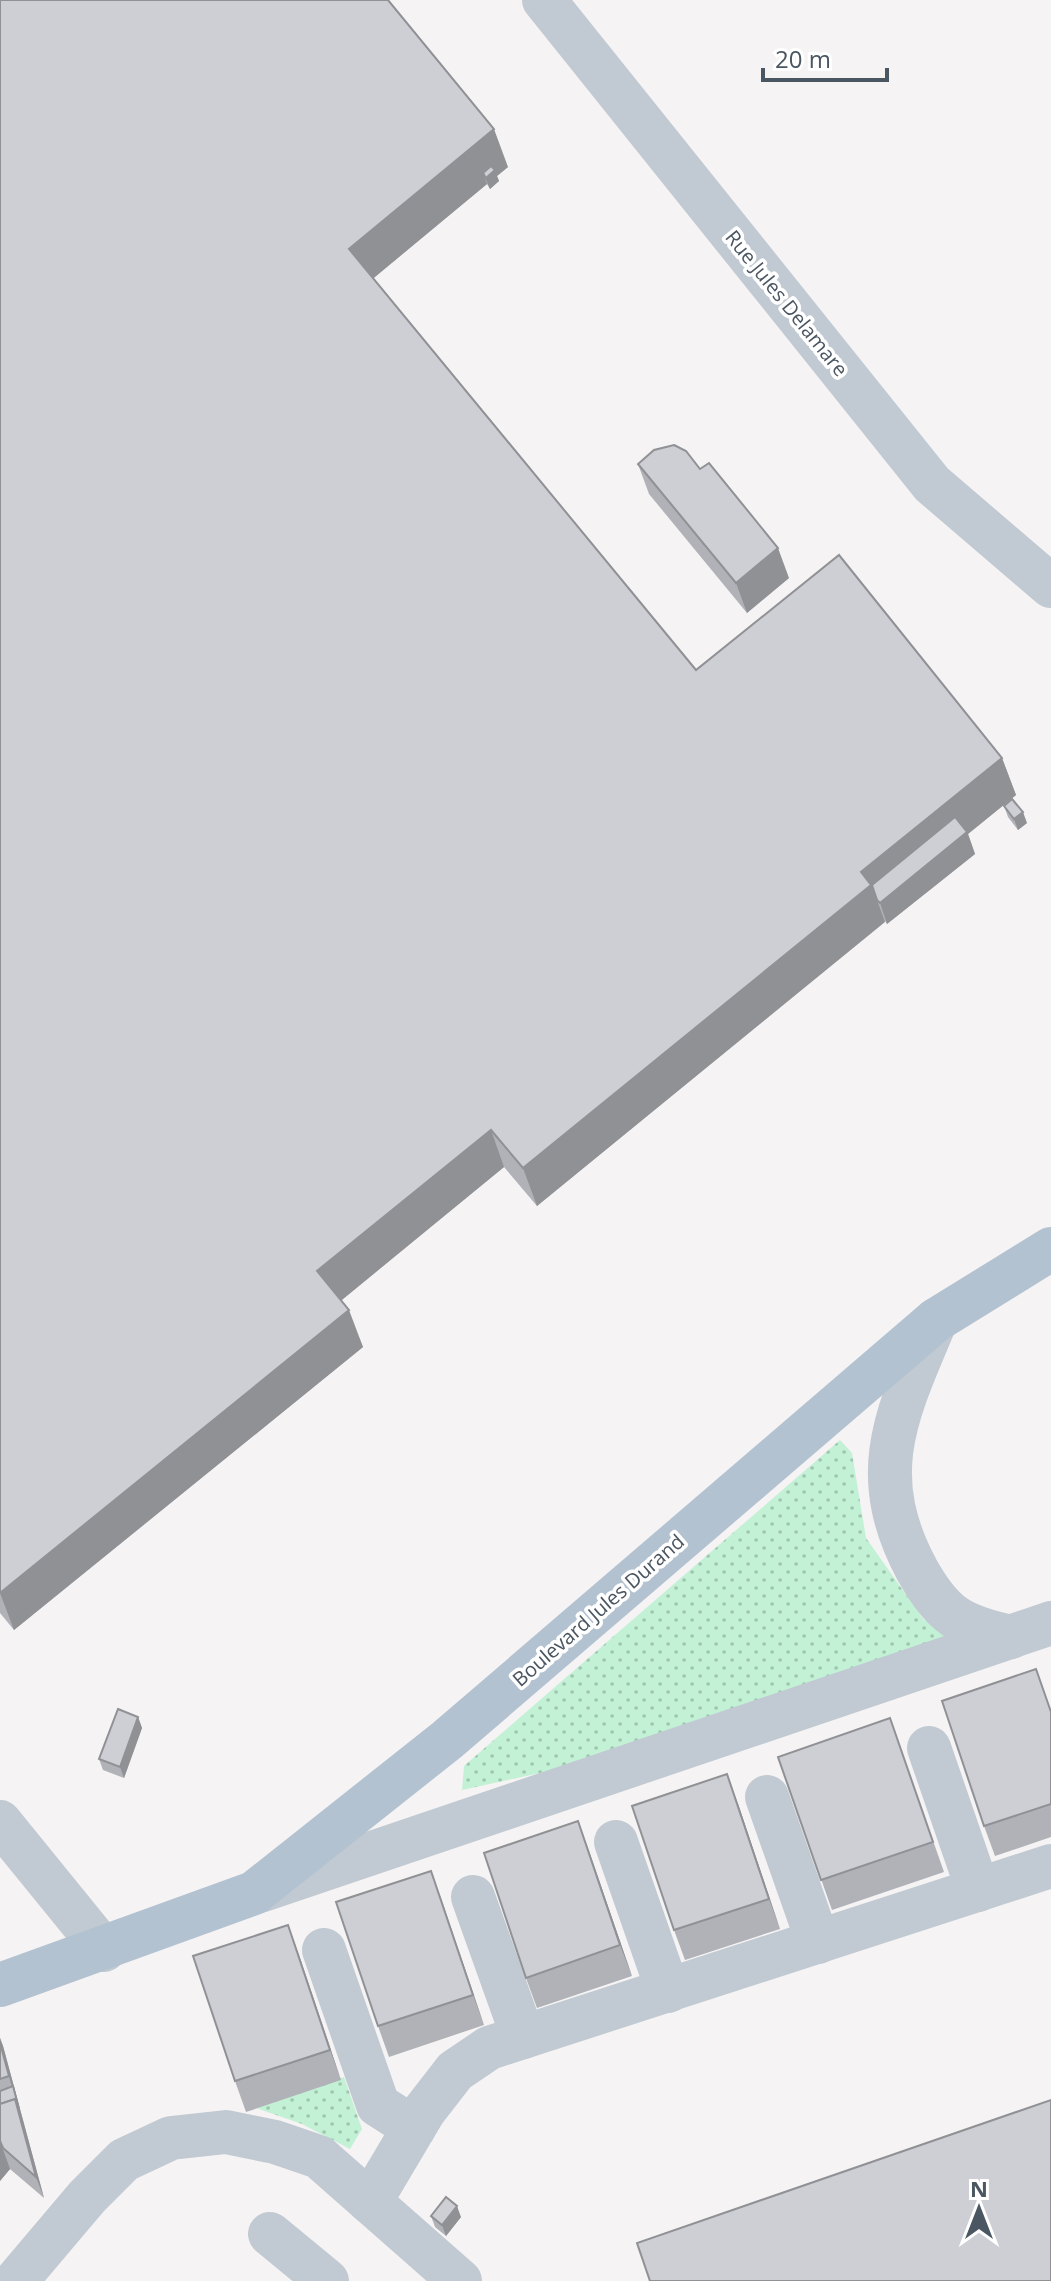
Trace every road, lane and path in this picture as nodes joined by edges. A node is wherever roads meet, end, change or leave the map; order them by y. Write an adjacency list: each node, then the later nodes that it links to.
1 (544, 0): 2 (street, Rue Jules Delamare)
2 (1051, 586)
3 (1051, 1249): 4 (main road, Boulevard Jules Durand)
4 (936, 1320): 5 (street, Boulevard Jules Durand); 12 (main road, Boulevard Jules Durand)
5 (1031, 1630): 12 (street, Boulevard Jules Durand)
6 (929, 1748): 11 (street)
7 (767, 1797): 14 (street)
8 (0, 1822): 15 (street)
9 (616, 1842): 18 (street)
10 (1051, 1866): 11 (street)
11 (978, 1890): 14 (street)
12 (254, 1893): 15 (main road, Boulevard Jules Durand)
13 (473, 1897): 19 (street)
14 (818, 1942): 18 (street)
15 (104, 1950): 17 (main road, Boulevard Jules Durand)
16 (324, 1950): 20 (street)
17 (0, 1985)
18 (668, 1991): 19 (street)
19 (523, 2037): 20 (street)
20 (414, 2128): 21 (street)
21 (370, 2202): 23 (street); 25 (street)
22 (270, 2234): 24 (street)
23 (16, 2281)
24 (327, 2281)
25 (460, 2281)

